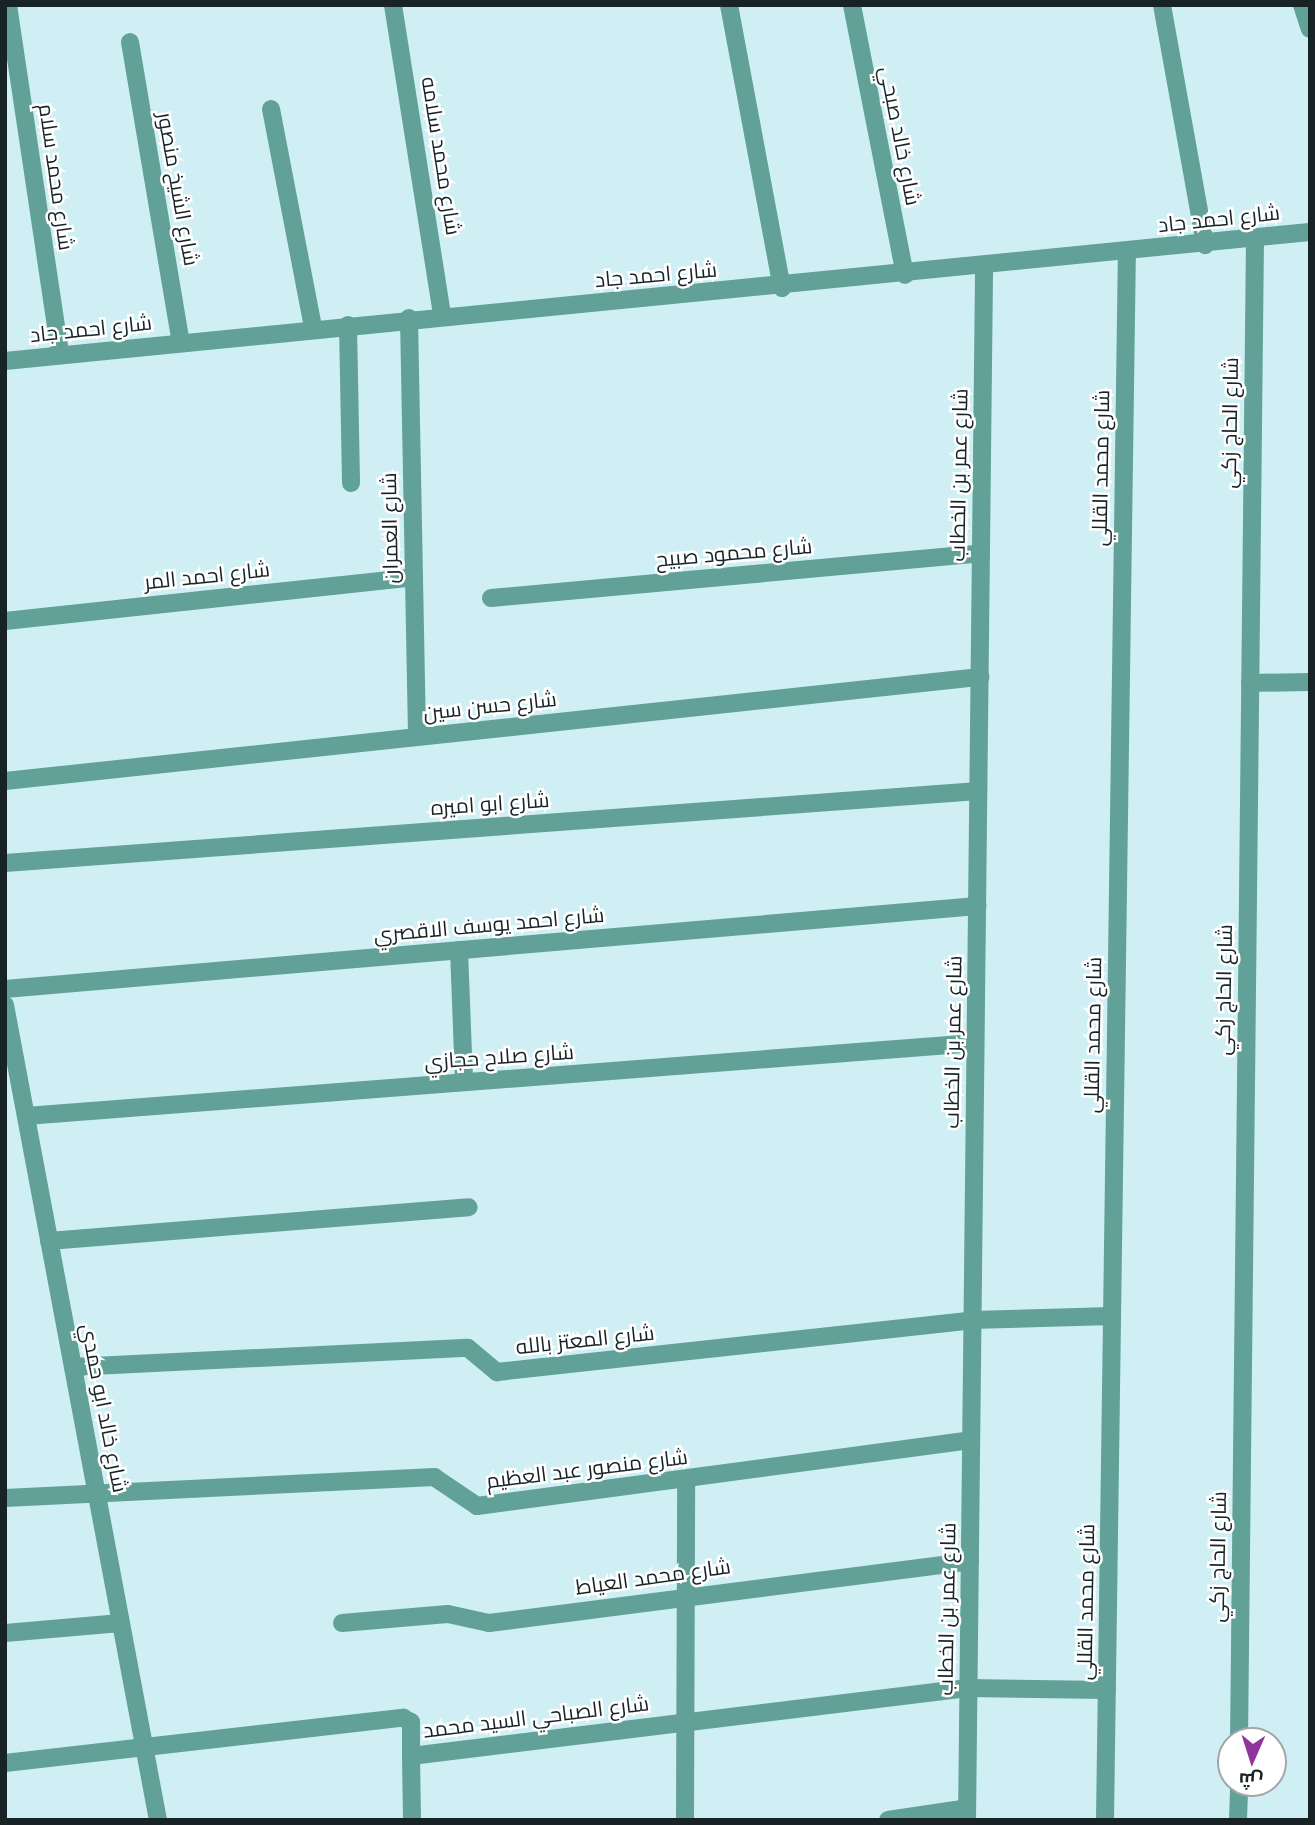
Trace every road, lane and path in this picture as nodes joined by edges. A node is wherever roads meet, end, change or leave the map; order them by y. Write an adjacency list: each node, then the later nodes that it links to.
1 (8, 5): 22 (street, شارع محمد سلام)
2 (393, 5): 17 (street, شارع محمد سلامه)
3 (729, 5): 16 (street)
4 (852, 5): 15 (street, شارع خالد صبحي)
5 (1162, 5): 12 (street)
6 (1303, 5): 7 (street)
7 (1310, 29)
8 (130, 43): 21 (street, شارع الشيخ منصور)
9 (271, 109): 20 (street)
10 (1310, 232): 11 (street, شارع احمد جاد)
11 (1255, 240): 12 (street, شارع احمد جاد); 31 (street, شارع الحاج زكي)
12 (1205, 245): 13 (street, شارع احمد جاد)
13 (1127, 252): 14 (street, شارع احمد جاد); 45 (street, شارع محمد القللي)
14 (984, 265): 15 (street, شارع احمد جاد); 25 (street, شارع عمر بن الخطاب)
15 (905, 275): 16 (street, شارع احمد جاد)
16 (782, 288): 17 (street, شارع احمد جاد)
17 (442, 315): 18 (street, شارع احمد جاد)
18 (409, 318): 19 (street, شارع احمد جاد); 26 (street, شارع العمران)
19 (348, 325): 20 (street, شارع احمد جاد); 24 (street)
20 (313, 328): 21 (street, شارع احمد جاد)
21 (181, 342): 22 (street, شارع احمد جاد)
22 (60, 355): 23 (street, شارع احمد جاد)
23 (5, 361)
24 (351, 483)
25 (981, 553): 27 (street, شارع محمود صبيح); 29 (street, شارع عمر بن الخطاب)
26 (414, 577): 28 (street, شارع احمد المر); 32 (street, شارع العمران)
27 (491, 598)
28 (5, 621)
29 (980, 677): 32 (street, شارع حسن سين); 34 (street, شارع عمر بن الخطاب)
30 (1310, 682): 31 (street)
31 (1250, 683): 60 (street, شارع الحاج زكي)
32 (417, 737): 33 (street, شارع حسن سين)
33 (5, 781)
34 (978, 791): 35 (street, شارع ابو اميره); 36 (street, شارع عمر بن الخطاب)
35 (5, 863)
36 (977, 906): 37 (street, شارع احمد يوسف الاقصري); 40 (street, شارع عمر بن الخطاب)
37 (459, 950): 38 (street, شارع احمد يوسف الاقصري); 41 (street)
38 (5, 989)
39 (5, 1005): 42 (street, شارع خالد ابو حمدي)
40 (975, 1044): 41 (street, شارع صلاح حجازي); 46 (street, شارع عمر بن الخطاب)
41 (464, 1083): 42 (street, شارع صلاح حجازي)
42 (26, 1116): 44 (street, شارع خالد ابو حمدي)
43 (469, 1207): 44 (street)
44 (49, 1241): 47 (street, شارع خالد ابو حمدي)
45 (1112, 1316): 46 (street, شارع المعتز بالله); 58 (street, شارع محمد القللي)
46 (972, 1320): 47 (street, شارع المعتز بالله); 48 (street, شارع عمر بن الخطاب)
47 (73, 1367): 50 (street, شارع خالد ابو حمدي)
48 (971, 1440): 49 (street, شارع منصور عبد العظيم); 52 (street, شارع عمر بن الخطاب)
49 (686, 1479): 50 (street, شارع منصور عبد العظيم); 53 (street)
50 (96, 1490): 51 (street, شارع منصور عبد العظيم); 54 (street, شارع خالد ابو حمدي)
51 (5, 1498)
52 (970, 1561): 53 (street, شارع محمد العياط); 57 (street, شارع عمر بن الخطاب)
53 (686, 1595): 55 (street, شارع محمد العياط); 59 (street)
54 (121, 1623): 56 (street); 61 (street, شارع خالد ابو حمدي)
55 (342, 1623)
56 (5, 1633)
57 (968, 1688): 58 (street, شارع الصباحي السيد محمد); 59 (street, شارع الصباحي السيد محمد); 65 (street, شارع عمر بن الخطاب)
58 (1107, 1690): 70 (street, شارع محمد القللي)
59 (685, 1720): 62 (street, شارع الصباحي السيد محمد); 68 (street)
60 (1239, 1727)
61 (145, 1751): 62 (street, شارع الصباحي السيد محمد); 63 (street, شارع الصباحي السيد محمد); 66 (street, شارع خالد ابو حمدي)
62 (411, 1756): 67 (street)
63 (5, 1763)
64 (1239, 1797): 71 (street)
65 (967, 1814): 69 (street)
66 (158, 1820)
67 (412, 1820)
68 (685, 1820)
69 (888, 1820)
70 (1105, 1820)
71 (1238, 1820)

